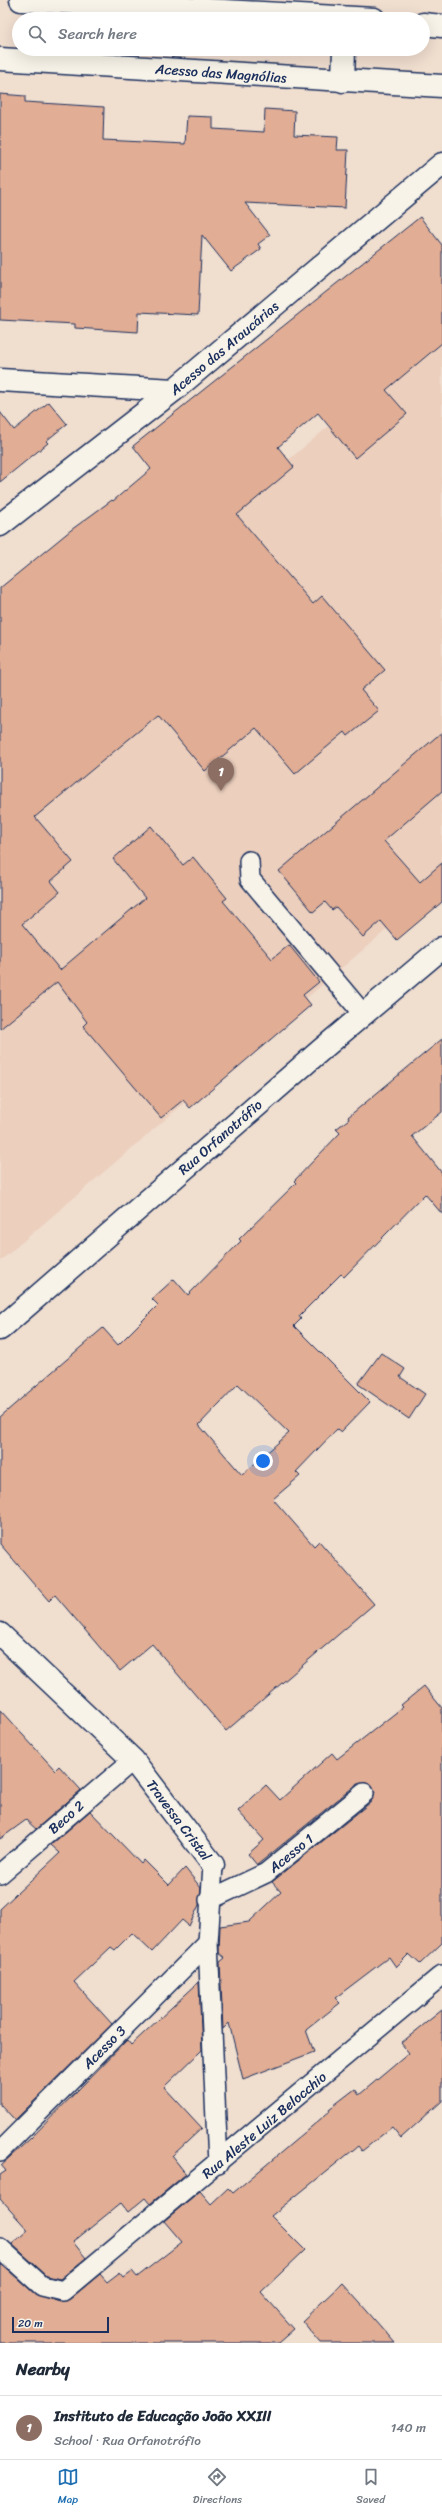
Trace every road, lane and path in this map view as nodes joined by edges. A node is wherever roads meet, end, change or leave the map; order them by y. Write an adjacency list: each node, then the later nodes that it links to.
1 (21, 0): 2 (street)
2 (236, 12)
3 (430, 25): 4 (street)
4 (442, 26)
5 (344, 56): 7 (street)
6 (0, 59): 7 (street, Acesso das Magnólias)
7 (343, 81): 8 (street, Acesso das Magnólias)
8 (442, 86)
9 (442, 164): 11 (street, Acesso das Araucárias)
10 (0, 380): 11 (street)
11 (174, 390): 12 (street, Acesso das Araucárias)
12 (0, 525)
13 (249, 861): 15 (lane)
14 (442, 948): 15 (street, Rua Orfanotrófio)
15 (363, 1014): 16 (street, Rua Orfanotrófio)
16 (0, 1330)
17 (0, 1634): 18 (street, Travessa Cristal)
18 (133, 1760): 20 (street, Travessa Cristal); 21 (lane, Beco 2)
19 (364, 1793): 22 (lane, Acesso 1)
20 (213, 1865): 22 (lane, Travessa Cristal)
21 (0, 1874)
22 (209, 1900): 23 (lane, Travessa Cristal)
23 (208, 1943): 25 (lane, Acesso 3); 26 (lane, Travessa Cristal)
24 (442, 1975): 26 (lane, Rua Aleste Luiz Belocchio)
25 (0, 2151)
26 (218, 2164): 27 (lane, Rua Aleste Luiz Belocchio)
27 (0, 2248)

